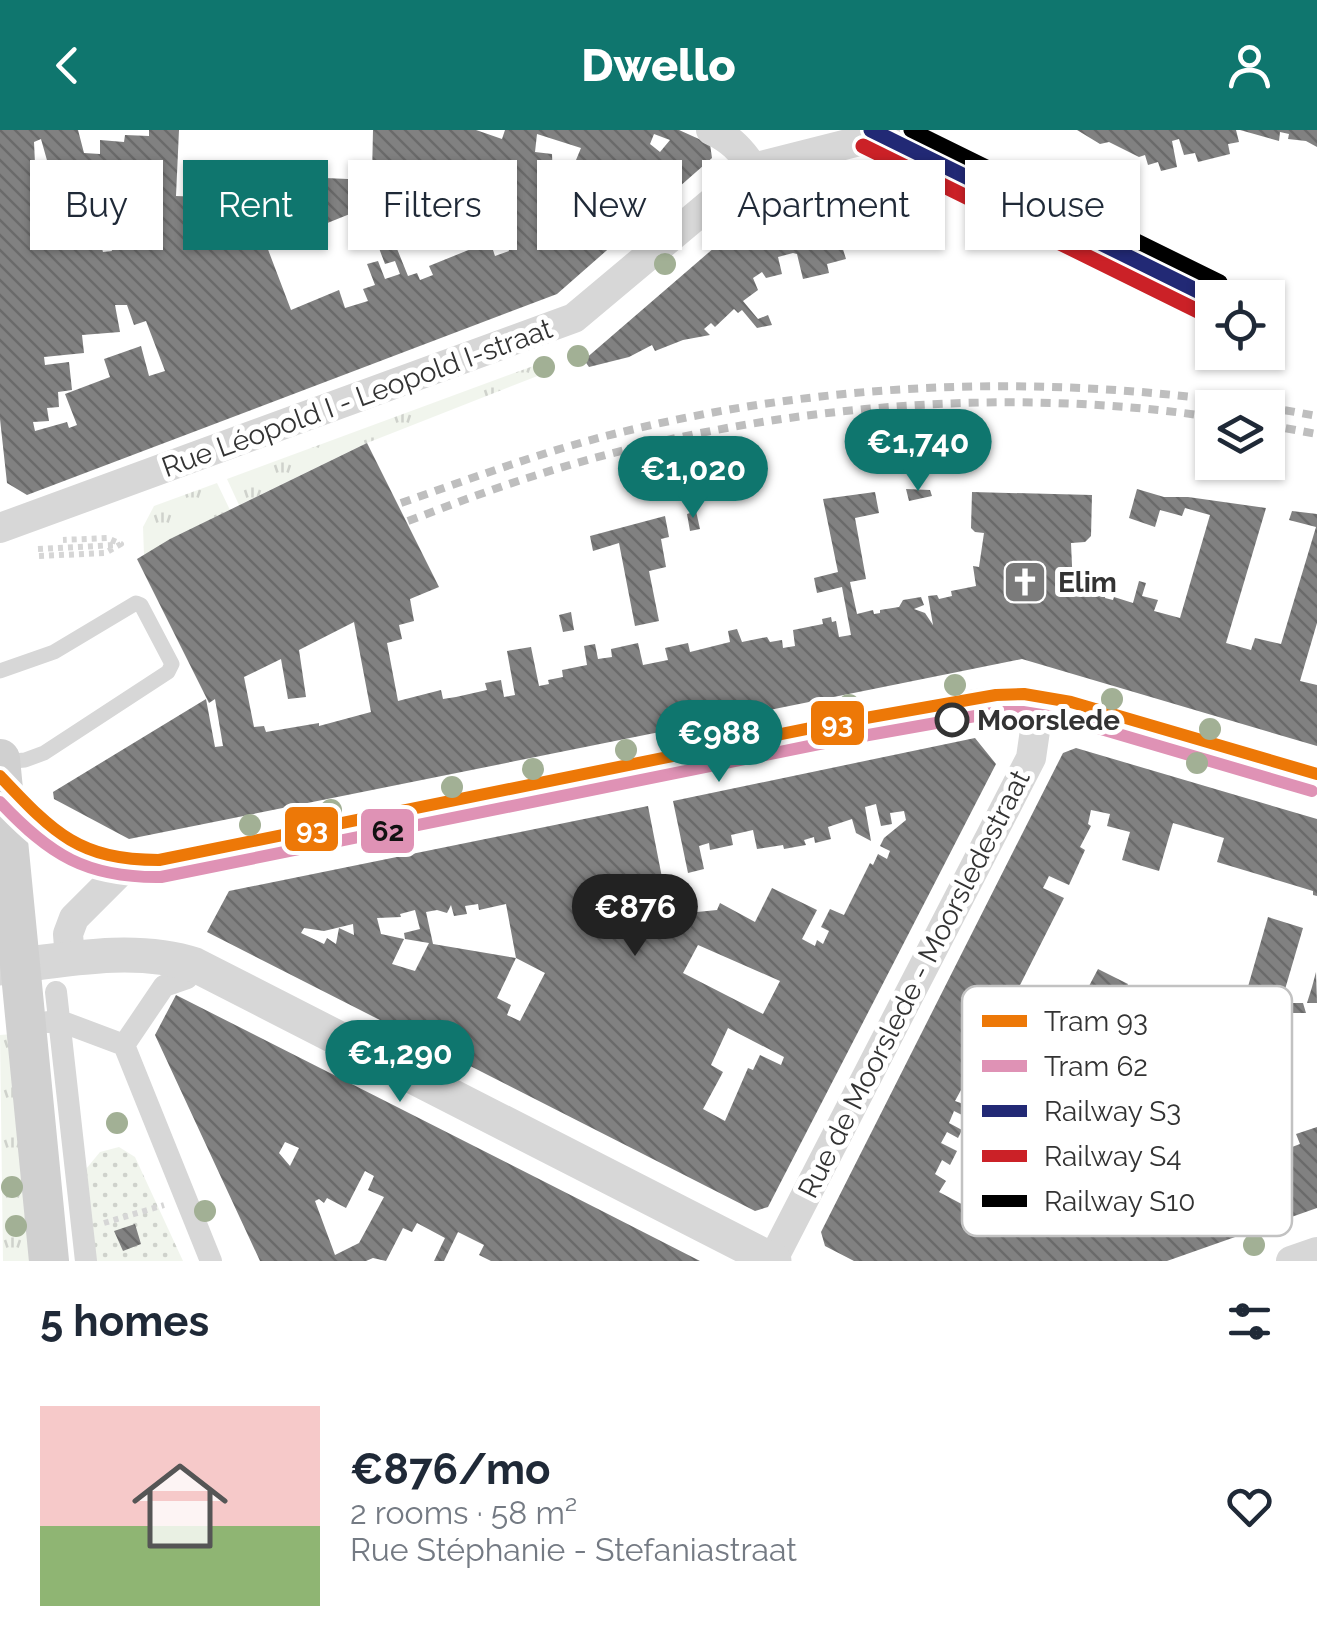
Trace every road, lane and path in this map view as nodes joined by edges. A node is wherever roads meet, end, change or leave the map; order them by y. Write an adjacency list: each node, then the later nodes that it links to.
1 (711, 130): 3 (street)
2 (903, 130): 4 (street, Rue Léopold I - Leopold I-straat)
3 (748, 160)
4 (782, 160)
5 (702, 211): 6 (street, Rue Léopold I - Leopold I-straat)
6 (0, 528)
7 (37, 549): 7 (path)
8 (0, 671): 10 (lane)
9 (1039, 703): 11 (street); 13 (street); 23 (street, Rue de Moorslede - Moorsledestraat)
10 (0, 760): 12 (main road)
11 (1317, 782)
12 (11, 967): 13 (street); 20 (main road)
13 (64, 976): 15 (street); 23 (street)
14 (187, 978): 16 (street)
15 (52, 1021): 16 (street); 21 (street)
16 (124, 1045): 17 (street)
17 (170, 1203): 18 (path); 22 (street)
18 (90, 1227)
19 (1317, 1252): 24 (street)
20 (49, 1261)
21 (86, 1261)
22 (210, 1261)
23 (773, 1261)
24 (1291, 1261)

